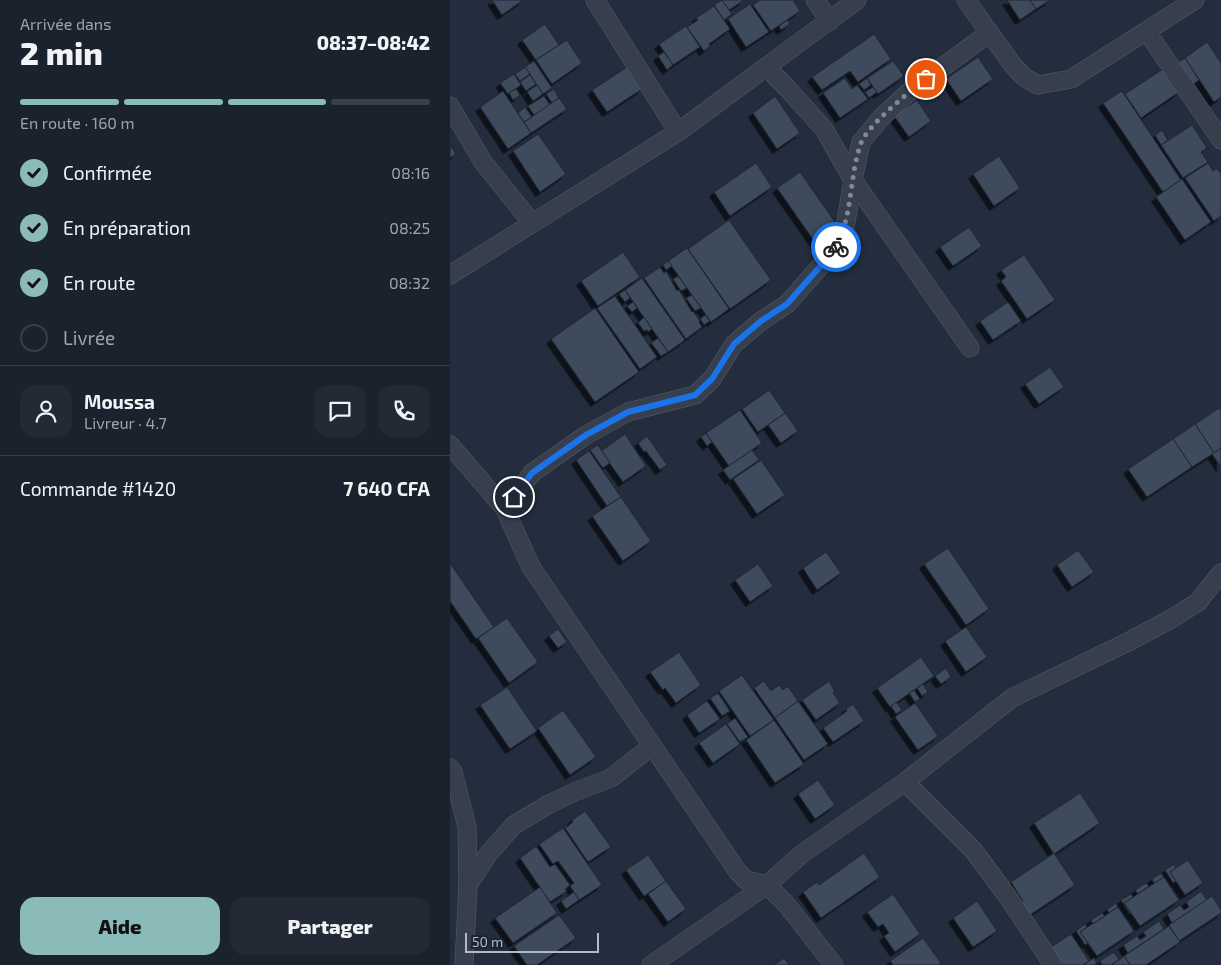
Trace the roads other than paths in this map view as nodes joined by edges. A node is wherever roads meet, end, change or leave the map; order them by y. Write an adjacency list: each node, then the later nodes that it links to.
1 (595, 0): 11 (street)
2 (815, 0): 6 (street)
3 (857, 0): 6 (street)
4 (966, 0): 8 (street)
5 (1194, 0): 7 (street)
6 (830, 21): 9 (street)
7 (1147, 32): 8 (street); 12 (street)
8 (989, 33): 13 (street)
9 (767, 68): 11 (street); 13 (street)
10 (450, 106): 14 (street)
11 (678, 132): 14 (street)
12 (1221, 140)
13 (853, 180): 16 (street); 18 (street)
14 (532, 223): 15 (street)
15 (450, 275)
16 (970, 348)
17 (450, 445): 18 (street)
18 (505, 509): 20 (street)
19 (1221, 573): 22 (street)
20 (652, 746): 23 (street); 24 (street)
21 (450, 768): 23 (street)
22 (905, 782): 24 (street); 28 (street)
23 (468, 885): 25 (street)
24 (767, 885): 26 (street); 27 (street)
25 (464, 965)
26 (651, 965)
27 (834, 965)
28 (1053, 965)

